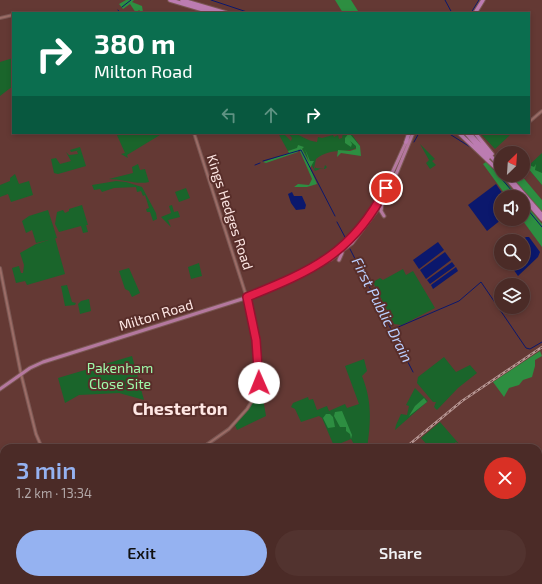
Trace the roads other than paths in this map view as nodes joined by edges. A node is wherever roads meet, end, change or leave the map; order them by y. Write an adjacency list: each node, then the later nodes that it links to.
1 (170, 0): 4 (highway)
2 (182, 0): 5 (highway)
3 (483, 0): 6 (highway)
4 (211, 12)
5 (223, 12)
6 (476, 12)
7 (12, 15): 8 (street)
8 (0, 18)
9 (542, 111): 10 (street)
10 (530, 121)
11 (194, 134): 39 (street, Kings Hedges Road)
12 (410, 134): 18 (highway)
13 (411, 134): 25 (main road, Milton Road)
14 (460, 134): 22 (highway)
15 (467, 134): 21 (highway)
16 (471, 134): 20 (highway)
17 (476, 134): 19 (highway)
18 (406, 142): 32 (main road, Milton Road)
19 (494, 157)
20 (494, 159)
21 (494, 165)
22 (494, 166)
23 (510, 182): 26 (highway)
24 (514, 182): 28 (highway)
25 (389, 189): 29 (main road); 31 (main road, Milton Road)
26 (517, 190)
27 (530, 205): 30 (highway)
28 (542, 215)
29 (384, 216)
30 (542, 219)
31 (365, 226): 32 (main road); 33 (main road, Milton Road)
32 (353, 237): 35 (main road, Milton Road)
33 (346, 249): 34 (main road, Milton Road); 36 (main road)
34 (337, 255): 35 (main road); 37 (main road, Milton Road)
35 (327, 259): 37 (main road, Milton Road)
36 (339, 260)
37 (320, 264): 39 (main road, Milton Road)
38 (0, 268): 40 (street)
39 (247, 297): 40 (main road, Milton Road); 43 (street, Kings Hedges Road)
40 (21, 374): 41 (main road, Milton Road); 42 (street)
41 (0, 389)
42 (40, 444)
43 (207, 444)

